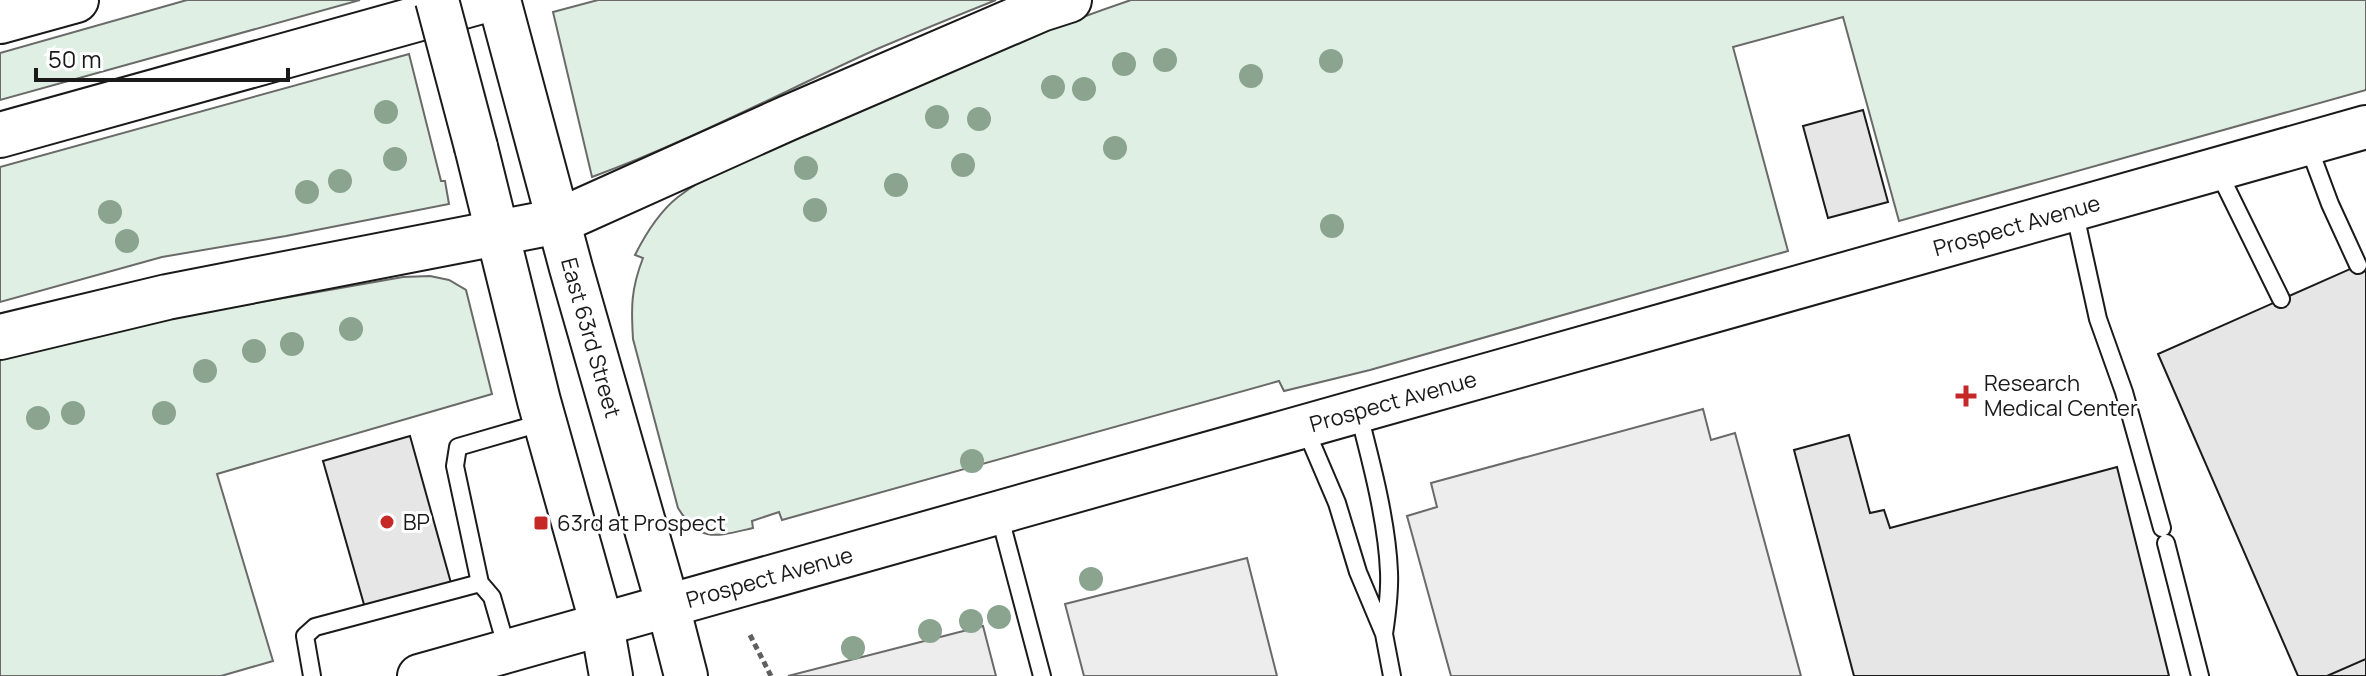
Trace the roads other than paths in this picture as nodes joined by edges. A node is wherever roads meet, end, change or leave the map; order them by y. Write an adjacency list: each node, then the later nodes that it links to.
1 (76, 0): 6 (highway)
2 (437, 0): 13 (main road, bridge)
3 (485, 0): 8 (highway)
4 (499, 0): 12 (main road, East 63rd Street)
5 (1069, 0): 12 (highway)
6 (0, 21)
7 (2366, 127): 9 (main road, Prospect Avenue)
8 (0, 135)
9 (2308, 143): 10 (main road, Prospect Avenue); 14 (lane)
10 (2217, 169): 11 (main road, Prospect Avenue); 15 (lane)
11 (2074, 209): 17 (main road, Prospect Avenue); 32 (lane)
12 (559, 221): 13 (highway); 22 (main road, East 63rd Street)
13 (497, 233): 16 (highway); 18 (main road)
14 (2358, 265)
15 (2281, 299)
16 (0, 337)
17 (1358, 411): 19 (main road, Prospect Avenue); 24 (lane)
18 (544, 422): 21 (lane); 23 (main road)
19 (1304, 427): 20 (main road, Prospect Avenue); 24 (lane)
20 (999, 513): 22 (main road, Prospect Avenue); 30 (lane)
21 (480, 583): 25 (lane); 26 (lane)
22 (668, 606): 23 (main road, Prospect Avenue); 29 (main road, East 63rd Street)
23 (602, 625): 25 (main road, Prospect Avenue); 28 (main road)
24 (1384, 634): 31 (lane)
25 (508, 651): 27 (main road, Prospect Avenue)
26 (312, 676)
27 (419, 676)
28 (611, 676)
29 (686, 676)
30 (1042, 676)
31 (1392, 676)
32 (2200, 676)

